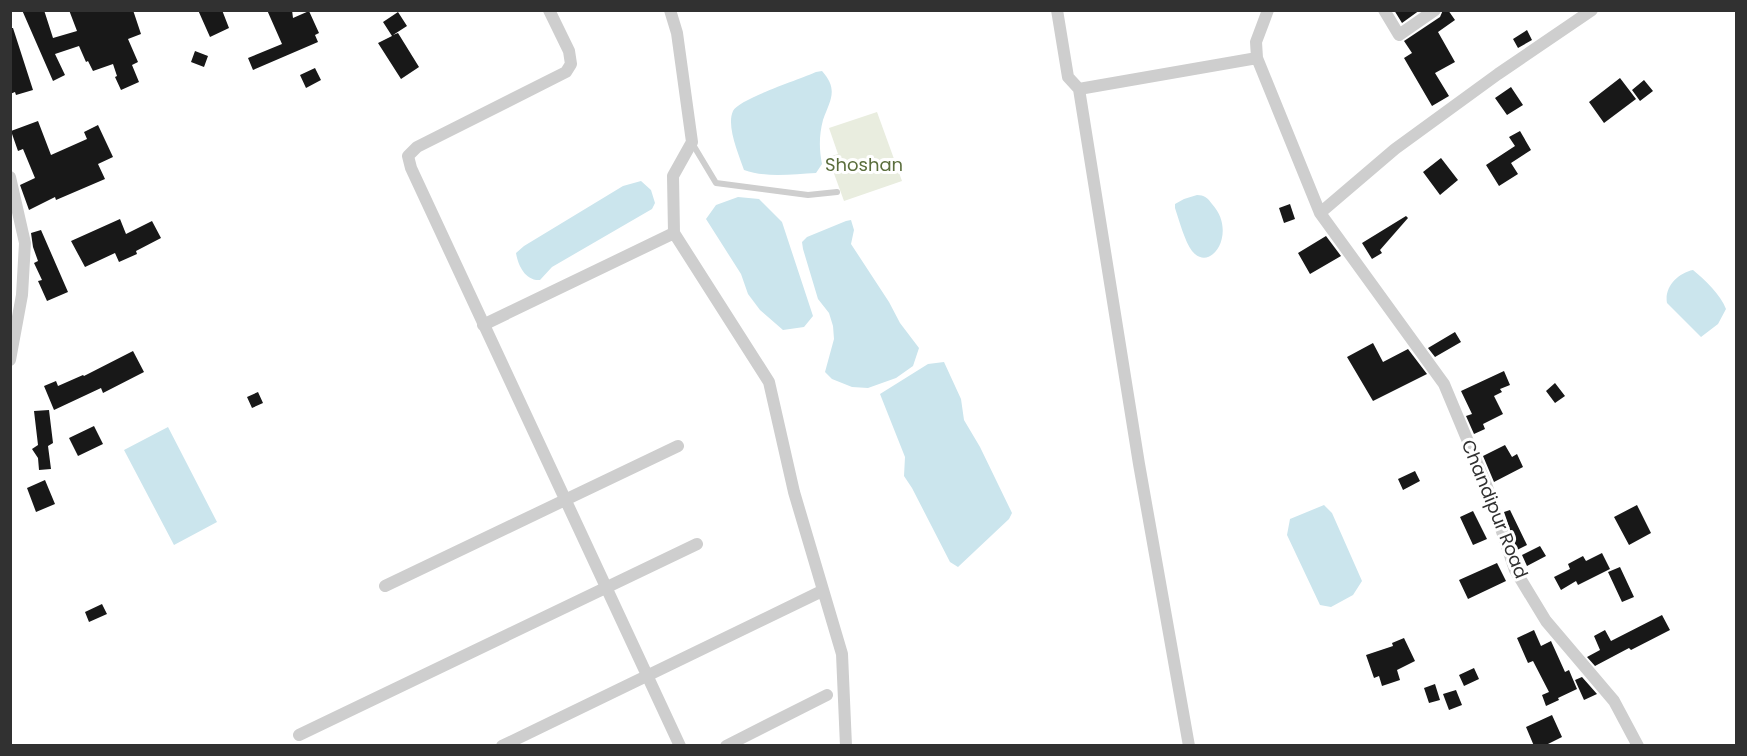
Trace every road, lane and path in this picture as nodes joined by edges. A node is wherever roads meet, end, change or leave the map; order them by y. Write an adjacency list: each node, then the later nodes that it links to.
1 (549, 10): 16 (street)
2 (670, 10): 10 (street)
3 (1057, 10): 9 (street)
4 (1384, 10): 5 (street)
5 (1435, 10)
6 (1592, 10): 13 (street)
7 (1272, 11): 8 (street)
8 (1257, 58): 9 (street); 13 (street, Chandipur Road)
9 (1079, 89): 31 (street)
10 (692, 142): 12 (lane); 14 (street)
11 (10, 177): 15 (street)
12 (837, 192)
13 (1320, 213): 32 (street, Chandipur Road)
14 (674, 233): 16 (street); 23 (street)
15 (16, 296): 17 (street)
16 (483, 325): 19 (street)
17 (10, 360)
18 (678, 446): 19 (street)
19 (566, 500): 21 (street); 22 (street)
20 (697, 544): 22 (street)
21 (385, 586)
22 (608, 588): 24 (street); 26 (street)
23 (822, 591): 24 (street); 30 (street)
24 (648, 675): 27 (street); 28 (street)
25 (827, 695): 29 (street)
26 (299, 735)
27 (502, 746)
28 (680, 746)
29 (726, 746)
30 (846, 746)
31 (1189, 746)
32 (1638, 746)

